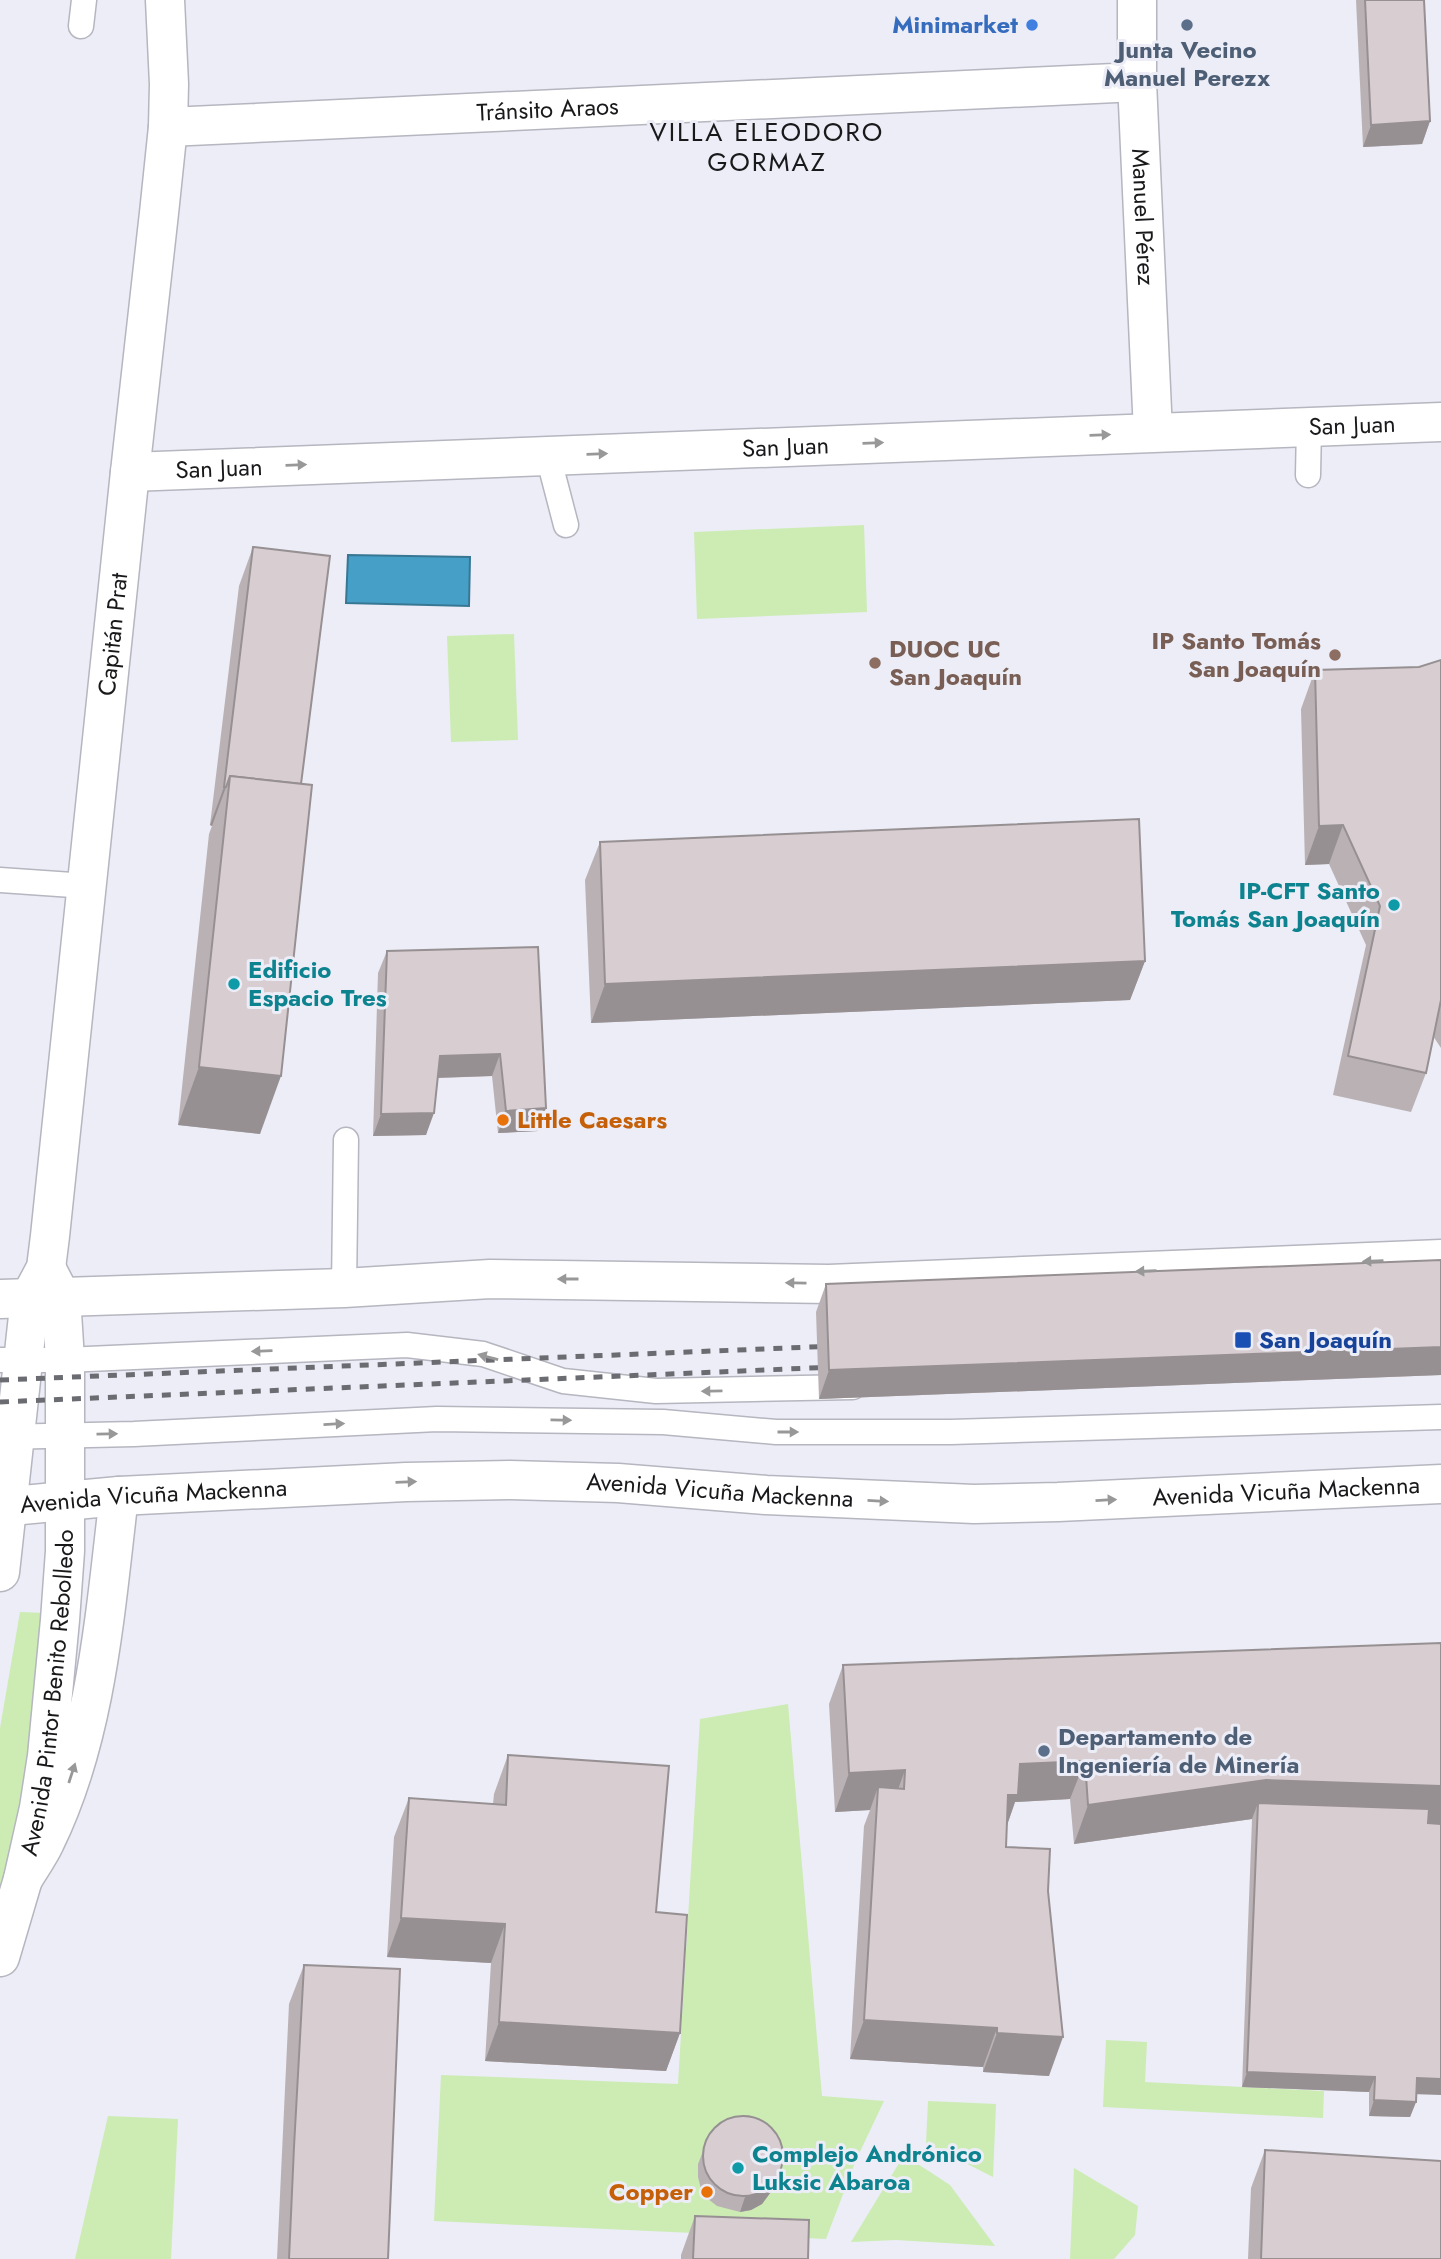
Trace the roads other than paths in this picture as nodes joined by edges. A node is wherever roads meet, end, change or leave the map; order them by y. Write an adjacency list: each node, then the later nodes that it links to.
1 (84, 0): 4 (lane)
2 (165, 0): 6 (street, Capitán Prat)
3 (1136, 0): 5 (street, Manuel Pérez)
4 (81, 26)
5 (1137, 82): 6 (street, Tránsito Araos); 9 (street, Manuel Pérez)
6 (167, 127): 11 (street, Capitán Prat)
7 (1441, 422): 8 (street, San Juan)
8 (1309, 426): 9 (street, San Juan); 12 (lane)
9 (1153, 432): 10 (street, San Juan, one-way to 9)
10 (548, 456): 11 (street, San Juan, one-way to 10); 13 (lane)
11 (130, 472): 15 (street, Capitán Prat)
12 (1308, 475)
13 (566, 525)
14 (0, 880): 15 (lane)
15 (87, 886): 19 (street, Capitán Prat)
16 (346, 1140): 18 (lane)
17 (1441, 1259): 18 (street, one-way to 18)
18 (344, 1288): 19 (street)
19 (34, 1290): 20 (street); 21 (street, Avenida Pintor Benito Rebolledo)
20 (11, 1360): 21 (lane); 25 (street)
21 (65, 1360): 22 (lane, one-way to 21); 24 (street, Avenida Pintor Benito Rebolledo)
22 (883, 1386)
23 (1441, 1417): 24 (lane, one-way to 23)
24 (65, 1435): 25 (lane); 28 (street, Avenida Pintor Benito Rebolledo)
25 (7, 1437): 29 (street)
26 (1441, 1483): 27 (street, Avenida Vicuña Mackenna, one-way to 26)
27 (119, 1496): 28 (street, Avenida Vicuña Mackenna); 31 (street, one-way to 27)
28 (65, 1500): 29 (street, Avenida Vicuña Mackenna); 31 (street, Avenida Pintor Benito Rebolledo)
29 (4, 1507): 30 (street)
30 (0, 1572)
31 (23, 1879): 32 (street, Avenida Pintor Benito Rebolledo)
32 (0, 1957)

